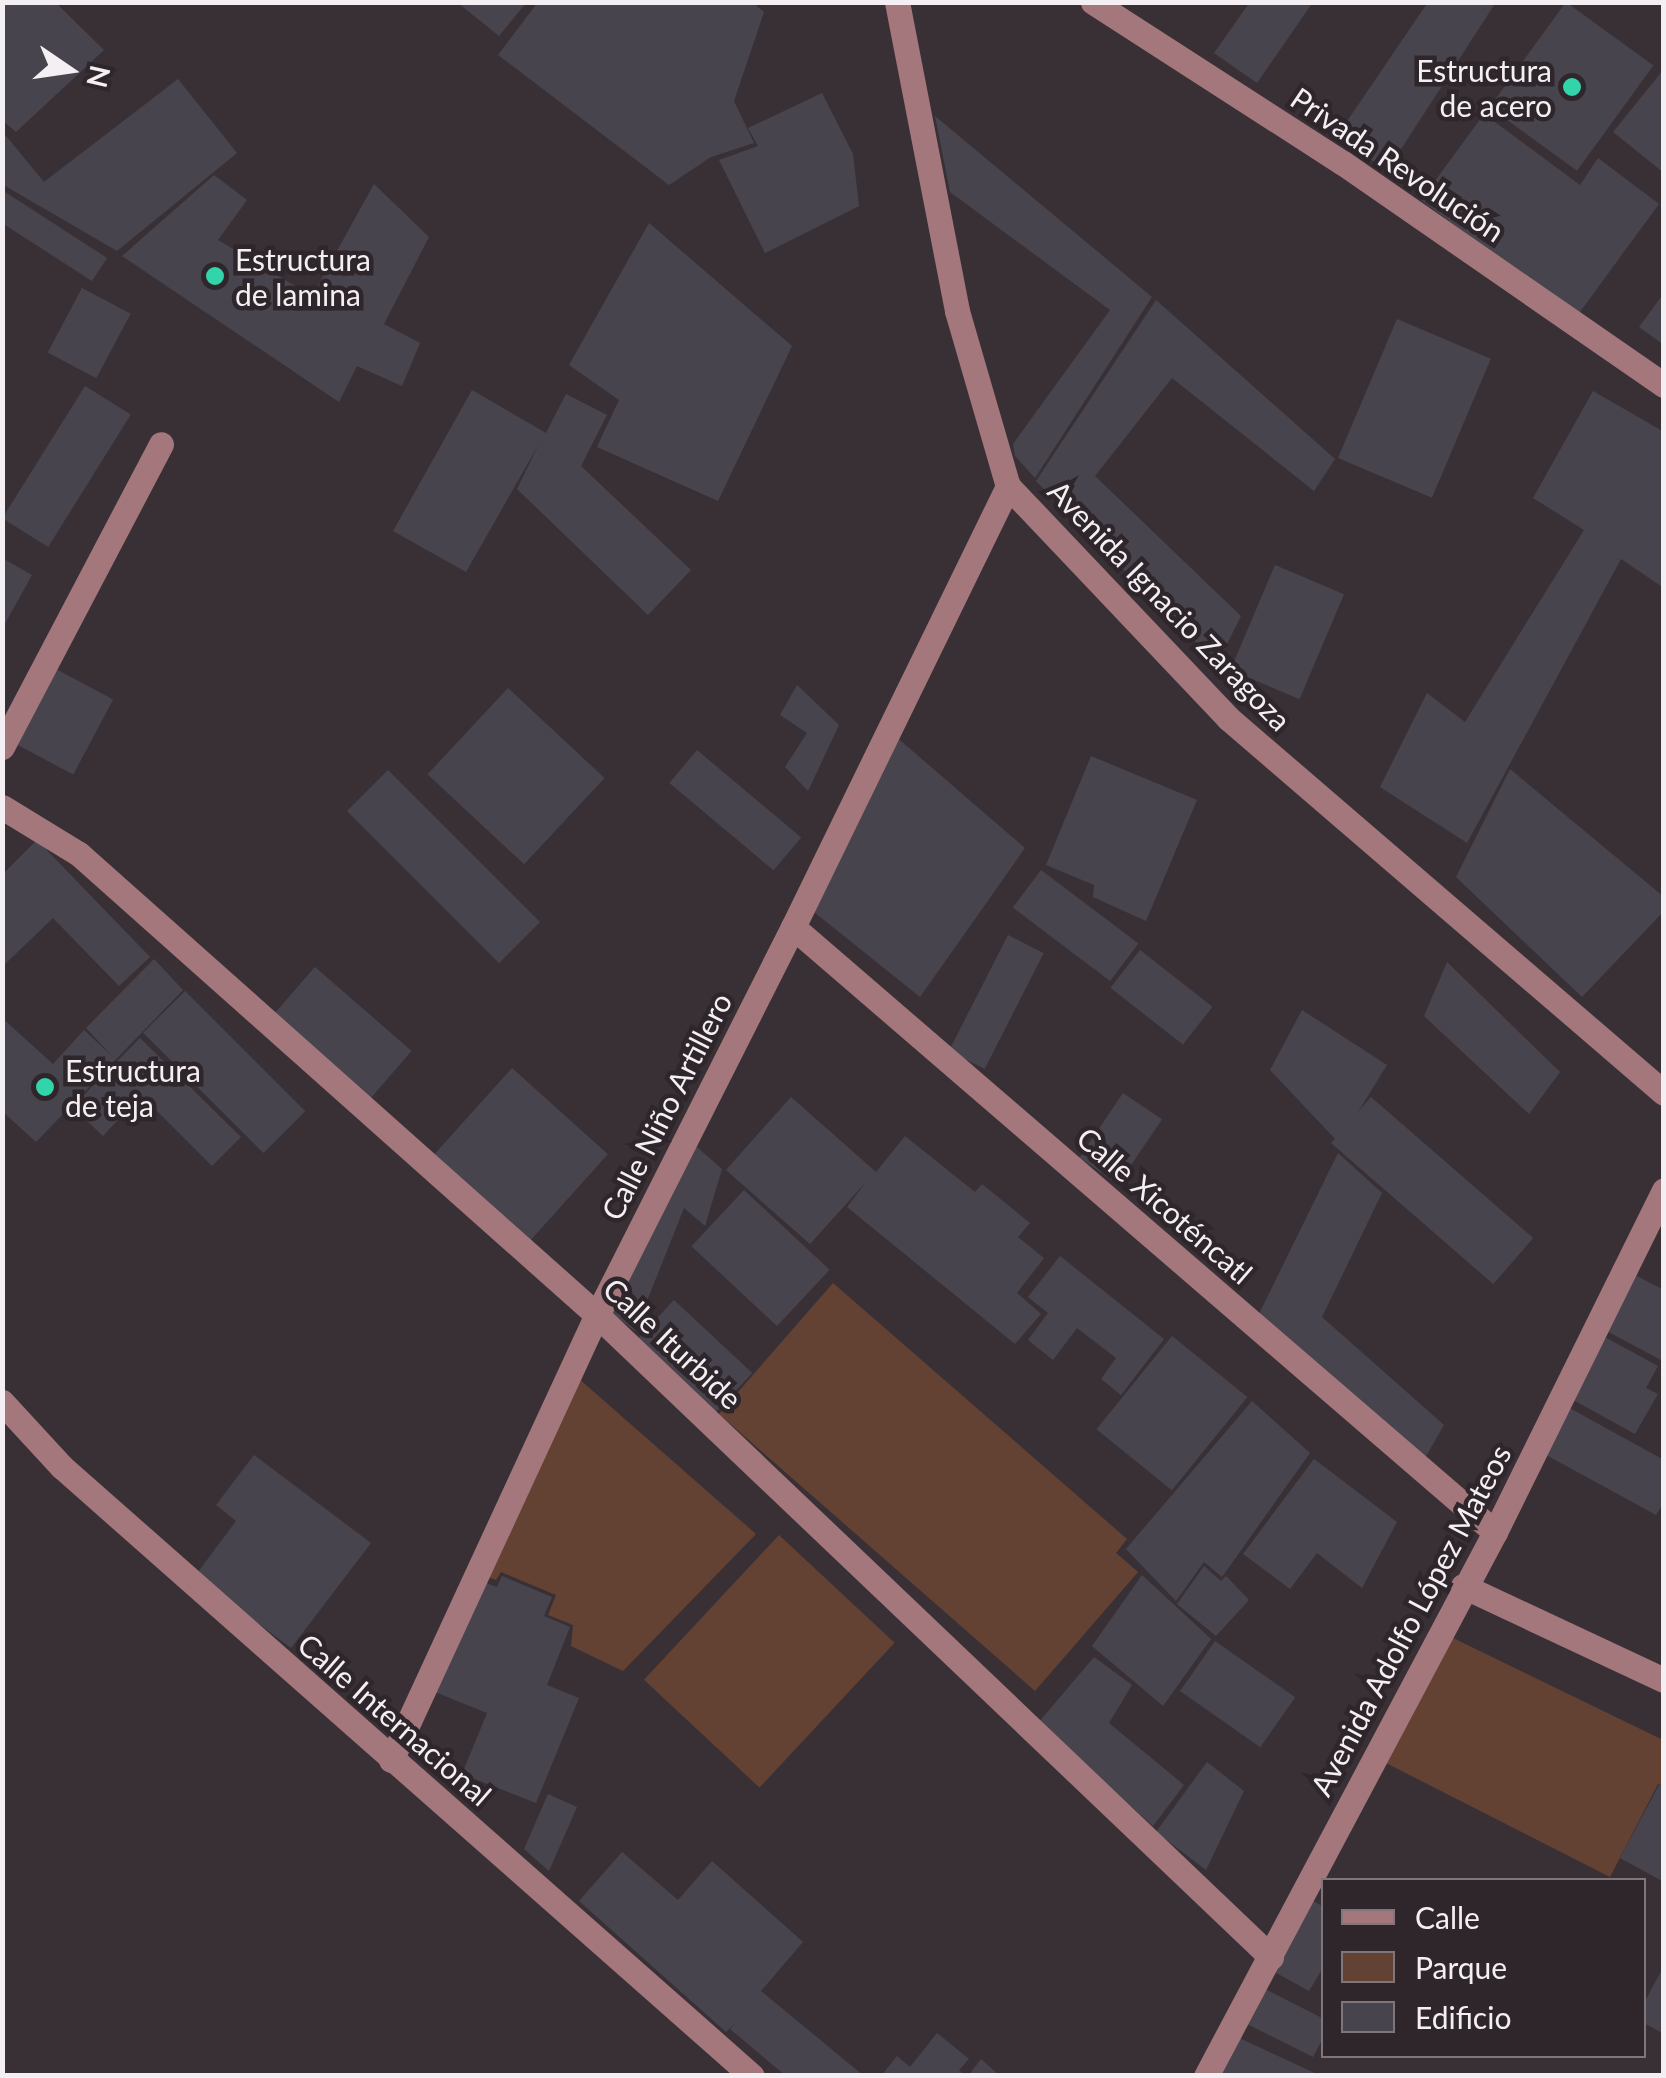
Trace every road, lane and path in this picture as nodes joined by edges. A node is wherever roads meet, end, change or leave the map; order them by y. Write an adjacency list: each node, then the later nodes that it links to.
1 (897, 2): 5 (street, Avenida Ignacio Zaragoza)
2 (1093, 2): 3 (street, Privada Revolución)
3 (1664, 386)
4 (161, 444): 6 (street)
5 (1008, 486): 8 (street, Calle Niño Artillero); 9 (street, Avenida Ignacio Zaragoza)
6 (2, 747)
7 (2, 807): 11 (street, Calle Iturbide)
8 (794, 927): 11 (street, Calle Niño Artillero); 13 (street, Calle Xicoténcatl)
9 (1664, 1092)
10 (1662, 1195): 13 (street, Avenida Adolfo López Mateos)
11 (597, 1315): 16 (street, Calle Niño Artillero); 17 (street, Calle Iturbide)
12 (2, 1402): 16 (street, Calle Internacional)
13 (1495, 1532): 14 (street, Avenida Adolfo López Mateos)
14 (1463, 1586): 15 (street); 17 (street, Avenida Adolfo López Mateos)
15 (1664, 1680)
16 (391, 1760): 18 (street, Calle Internacional)
17 (1272, 1957): 19 (street, Avenida Adolfo López Mateos)
18 (752, 2076)
19 (1206, 2076)

